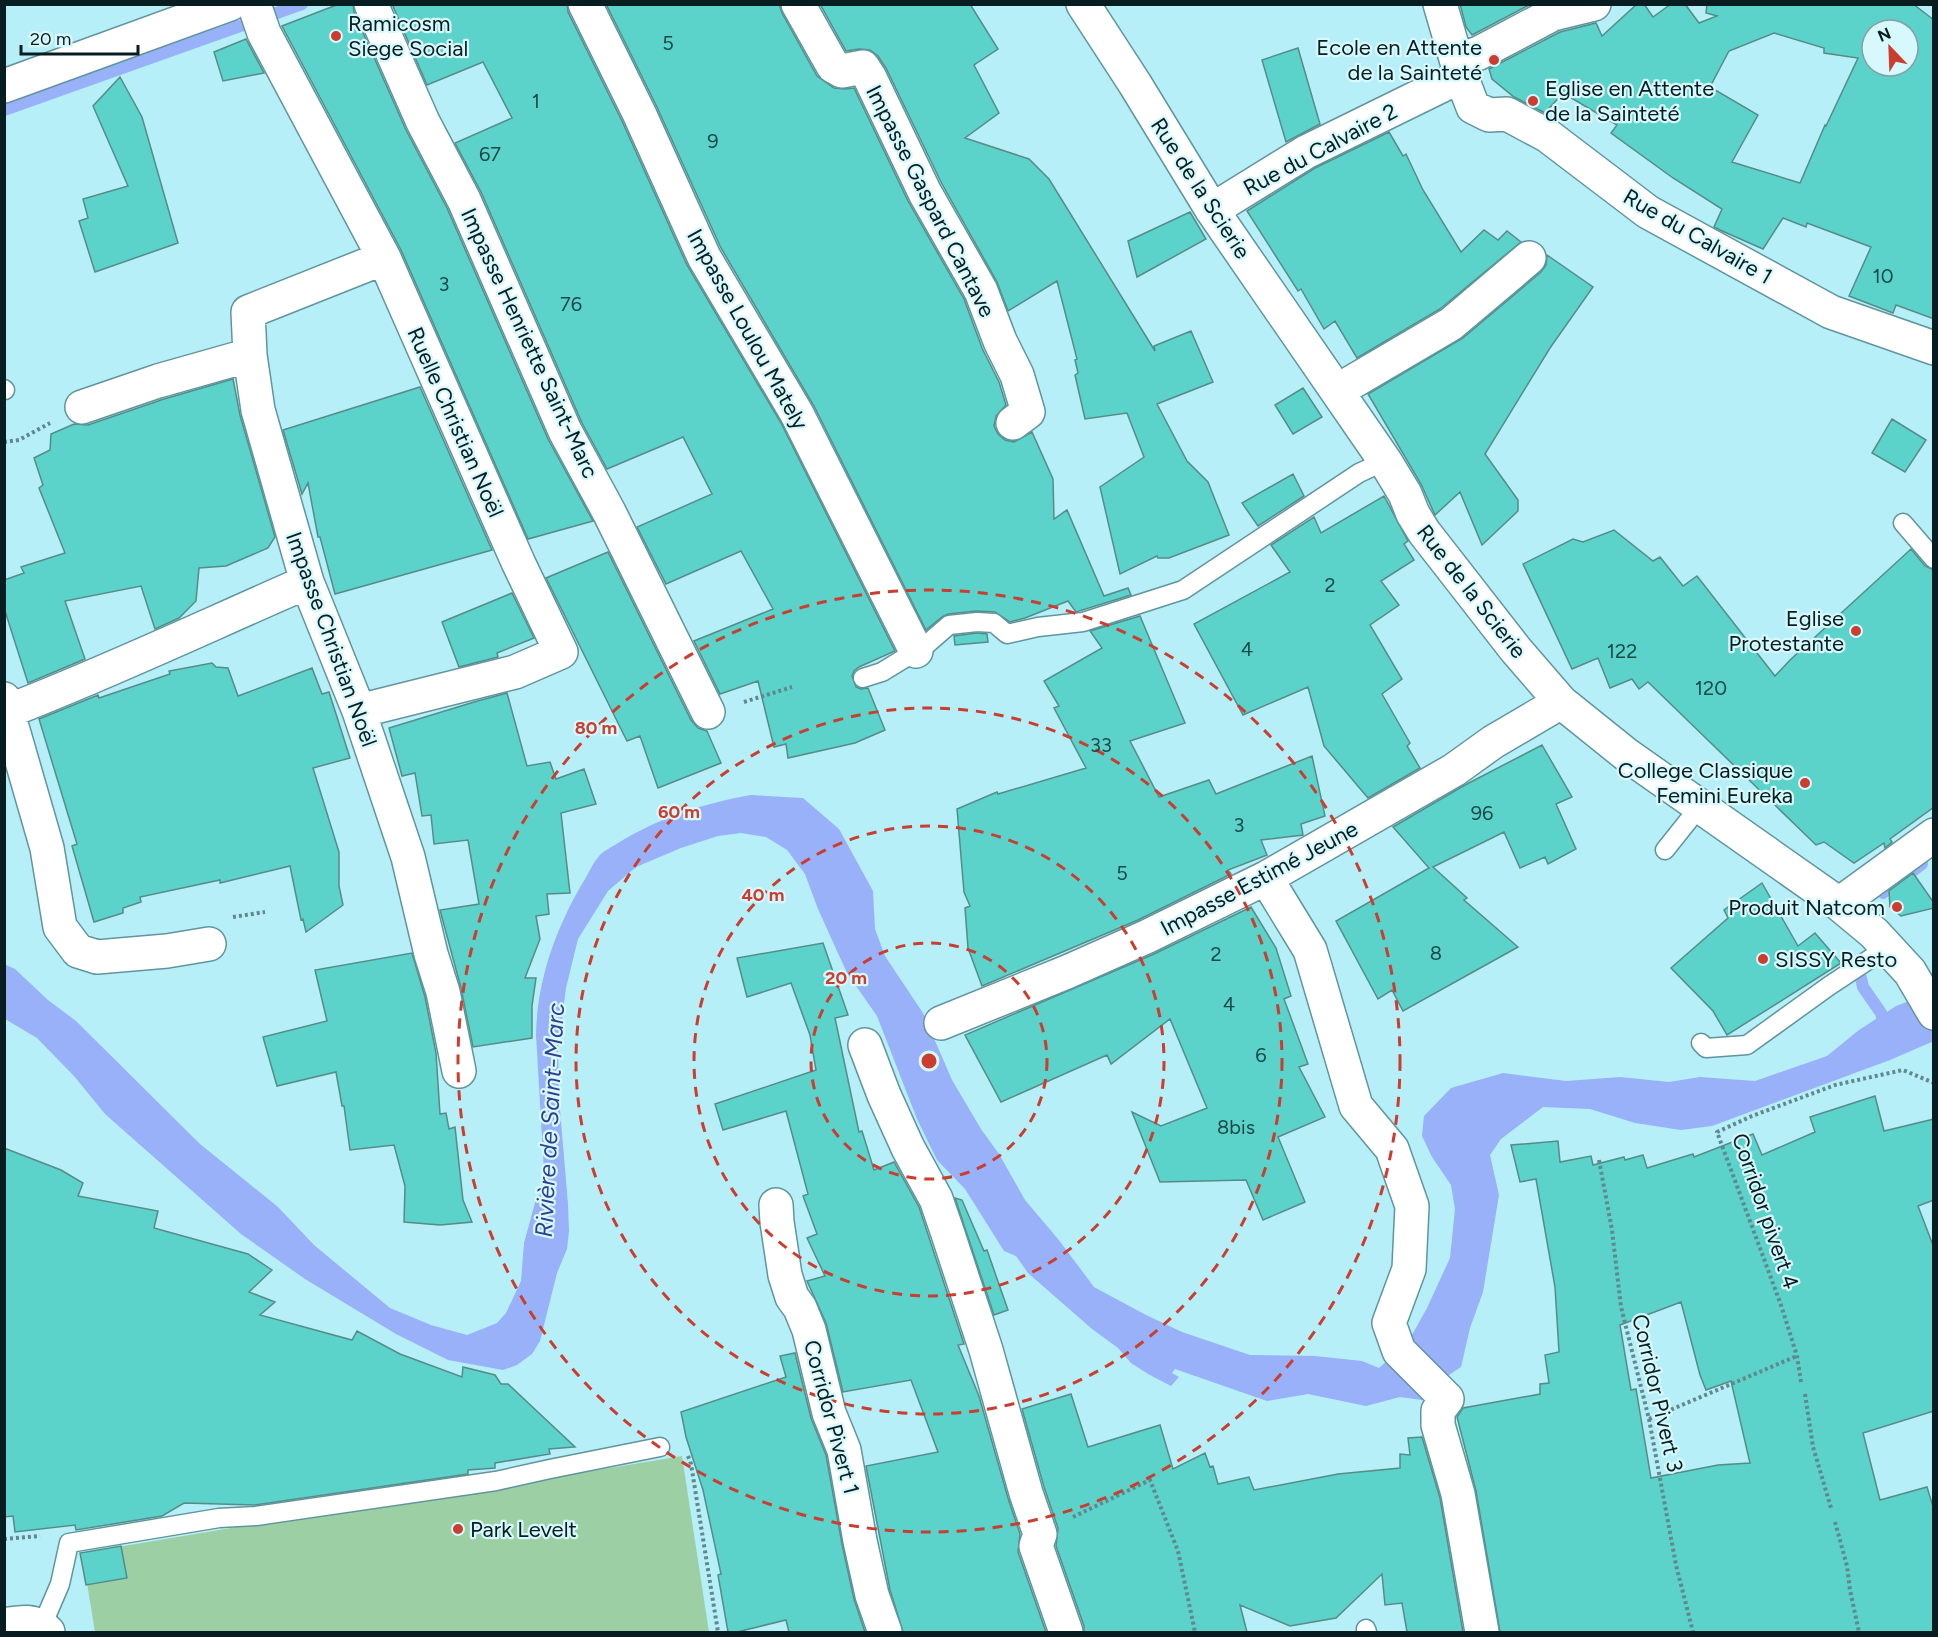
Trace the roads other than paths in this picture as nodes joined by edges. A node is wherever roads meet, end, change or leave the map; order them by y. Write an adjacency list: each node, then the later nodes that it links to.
1 (371, 4): 27 (street, Impasse Henriette Saint-Marc)
2 (585, 4): 22 (street, Impasse Loulou Mately)
3 (798, 4): 17 (street, Impasse Gaspard Cantave)
4 (1083, 4): 10 (street, Rue de la Scierie)
5 (1440, 4): 8 (street, Rue du Calvaire 1)
6 (1594, 4): 8 (street, Rue du Calvaire 2)
7 (251, 14): 9 (street); 11 (street, Ruelle Christian Noël)
8 (1459, 68): 10 (street, Rue du Calvaire 2); 13 (street, Rue du Calvaire 1)
9 (4, 86)
10 (1212, 210): 15 (street, Rue de la Scierie)
11 (384, 258): 14 (street, Impasse Christian Noël); 26 (street, Ruelle Christian Noël)
12 (1528, 258): 15 (street)
13 (1934, 348)
14 (250, 355): 16 (street); 21 (street, Impasse Christian Noël)
15 (1337, 391): 18 (street, Rue de la Scierie)
16 (82, 407)
17 (1013, 423)
18 (1385, 461): 22 (lane); 24 (street, Rue de la Scierie)
19 (1903, 523): 20 (lane)
20 (1934, 559)
21 (307, 582): 25 (street); 26 (street, Impasse Christian Noël)
22 (916, 651): 23 (lane)
23 (863, 678)
24 (1561, 702): 28 (street, Rue de la Scierie); 31 (street, Impasse Estimé Jeune)
25 (6, 705): 33 (street)
26 (359, 711): 39 (street, Impasse Christian Noël)
27 (708, 712)
28 (1700, 806): 30 (lane); 32 (street, Rue de la Scierie)
29 (1934, 834): 32 (street)
30 (1665, 850)
31 (1266, 878): 36 (street, Impasse Estimé Jeune); 46 (street)
32 (1839, 904): 34 (street, Rue de la Scierie)
33 (209, 944)
34 (1888, 947): 35 (street, Rue de la Scierie); 37 (lane)
35 (1934, 1013)
36 (941, 1023)
37 (1701, 1043)
38 (865, 1045): 45 (street)
39 (459, 1071)
40 (776, 1205): 44 (street, Corridor Pivert 1)
41 (660, 1447): 43 (lane)
42 (4, 1625): 43 (street)
43 (45, 1629)
44 (885, 1632)
45 (1066, 1632)
46 (1482, 1632)

